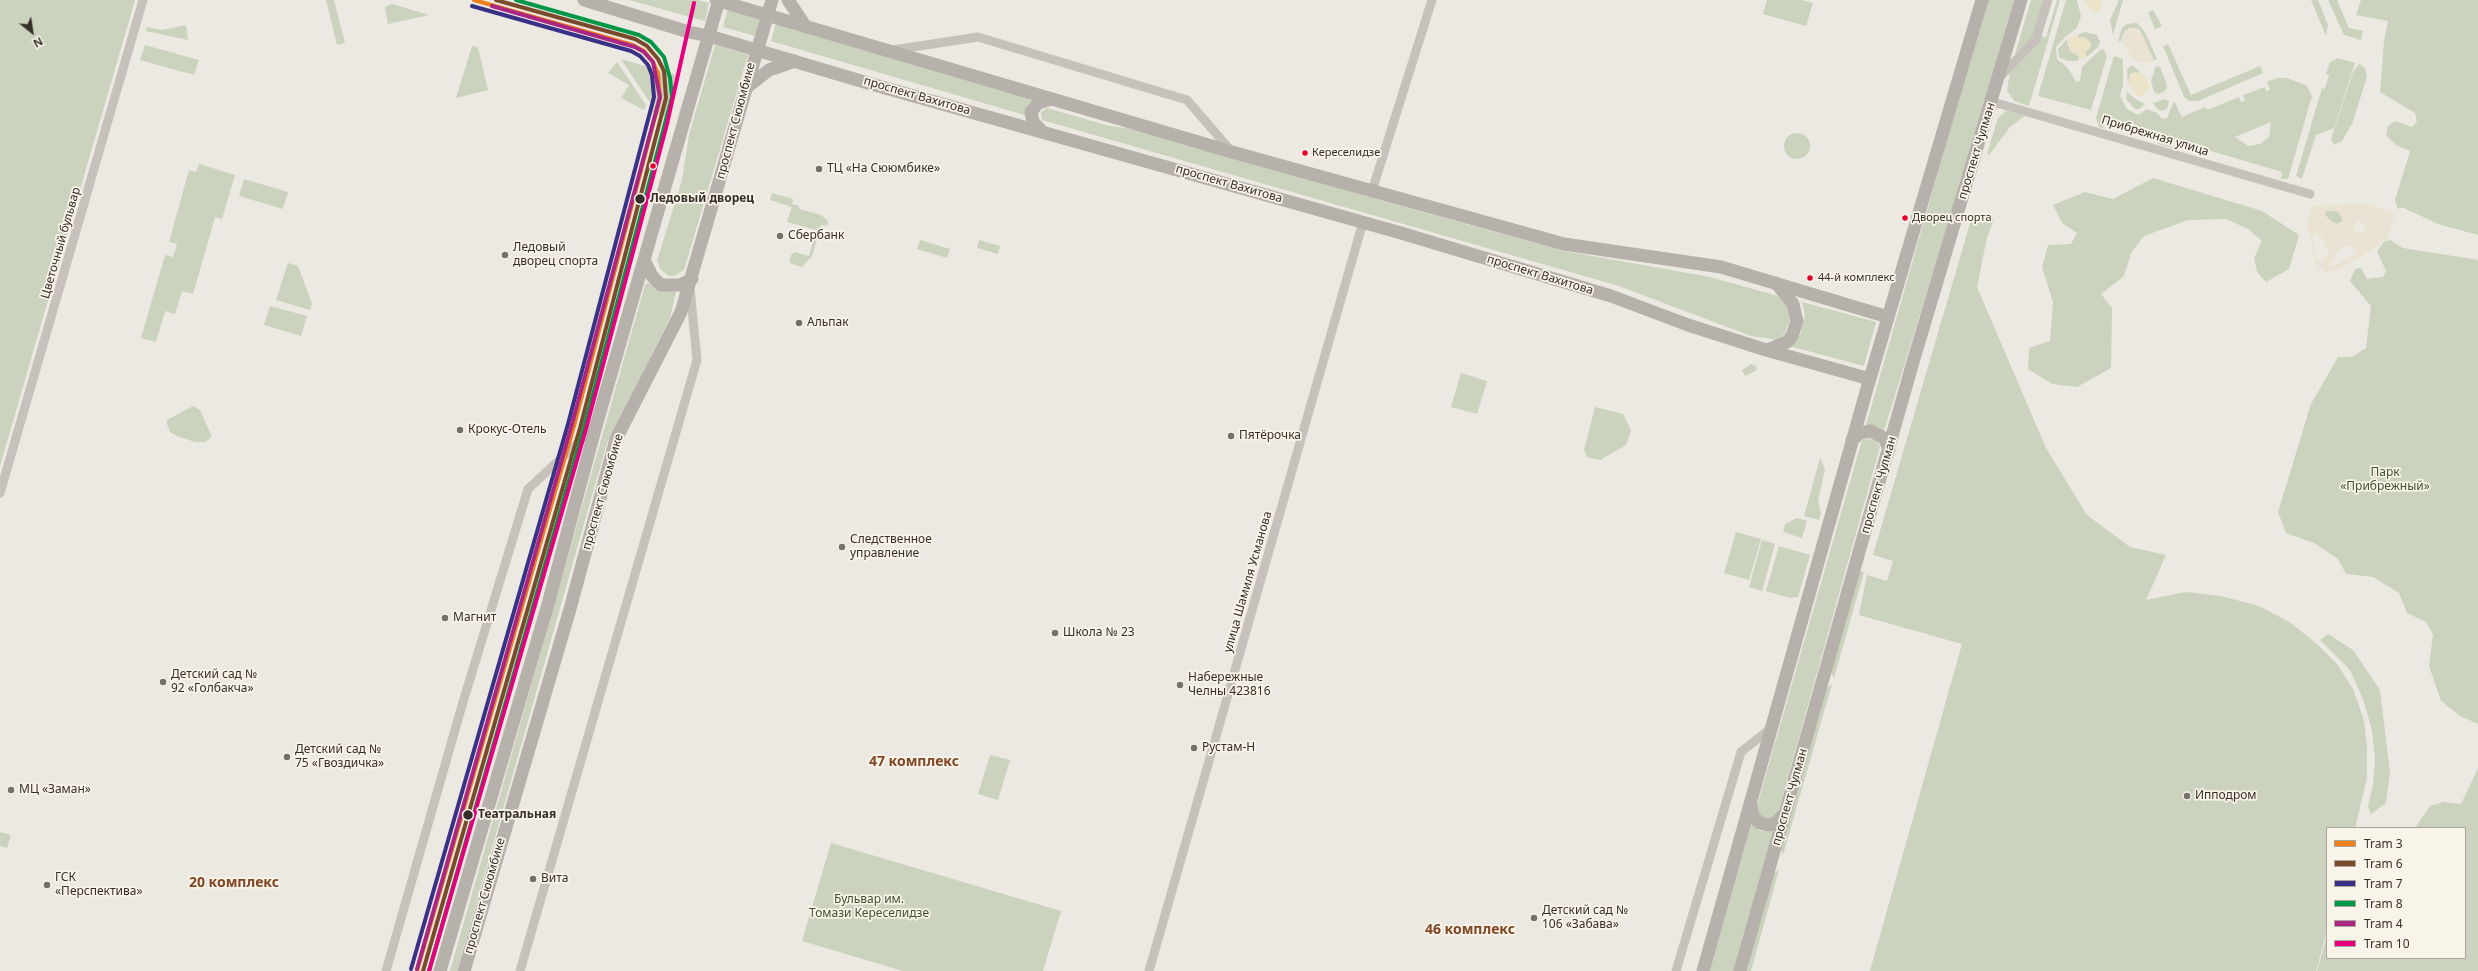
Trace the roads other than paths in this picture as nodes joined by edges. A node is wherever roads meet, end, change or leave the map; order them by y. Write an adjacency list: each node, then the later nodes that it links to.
1 (143, 0): 36 (street, Цветочный бульвар)
2 (584, 0): 12 (main road, проспект Вахитова)
3 (718, 0): 10 (main road); 13 (main road, проспект Сююмбике)
4 (772, 0): 10 (main road, проспект Сююмбике)
5 (788, 0): 11 (main road)
6 (1432, 0): 24 (street)
7 (1982, 0): 30 (main road)
8 (2021, 0): 18 (main road, проспект Чулман)
9 (2048, 0): 18 (street)
10 (767, 16): 11 (main road); 14 (main road, проспект Сююмбике)
11 (806, 27): 15 (main road)
12 (689, 32): 13 (main road, проспект Вахитова); 17 (main road)
13 (709, 36): 14 (main road, проспект Вахитова); 17 (main road, проспект Сююмбике)
14 (756, 49): 16 (main road, проспект Вахитова); 19 (main road, проспект Сююмбике)
15 (888, 51): 20 (main road); 23 (street)
16 (796, 61): 19 (main road); 22 (main road, проспект Вахитова)
17 (697, 74): 27 (main road, проспект Сююмбике)
18 (2000, 77): 21 (main road, проспект Чулман)
19 (746, 88): 28 (main road, проспект Сююмбике)
20 (1052, 98): 22 (main road); 23 (main road)
21 (1992, 102): 25 (street, Прибрежная улица); 35 (main road, проспект Чулман)
22 (1044, 132): 26 (main road, проспект Вахитова)
23 (1232, 152): 24 (main road)
24 (1372, 191): 29 (main road)
25 (2310, 194)
26 (1363, 222): 31 (main road, проспект Вахитова); 44 (street, улица Шамиля Усманова)
27 (644, 260): 28 (main road); 33 (main road, проспект Сююмбике)
28 (691, 282): 42 (main road, проспект Сююмбике); 43 (street)
29 (1776, 283): 30 (main road); 31 (main road)
30 (1888, 316): 32 (main road)
31 (1766, 350): 32 (main road, проспект Вахитова)
32 (1870, 379): 34 (main road)
33 (596, 426): 40 (street); 41 (main road, проспект Сююмбике)
34 (1852, 440): 35 (main road); 37 (main road)
35 (1889, 449): 39 (main road, проспект Чулман)
36 (0, 493)
37 (1770, 729): 38 (main road); 45 (street)
38 (1751, 805): 39 (main road); 46 (main road)
39 (1786, 812): 47 (main road, проспект Чулман)
40 (386, 971)
41 (440, 971)
42 (464, 971)
43 (520, 971)
44 (1149, 971)
45 (1676, 971)
46 (1703, 971)
47 (1740, 971)

